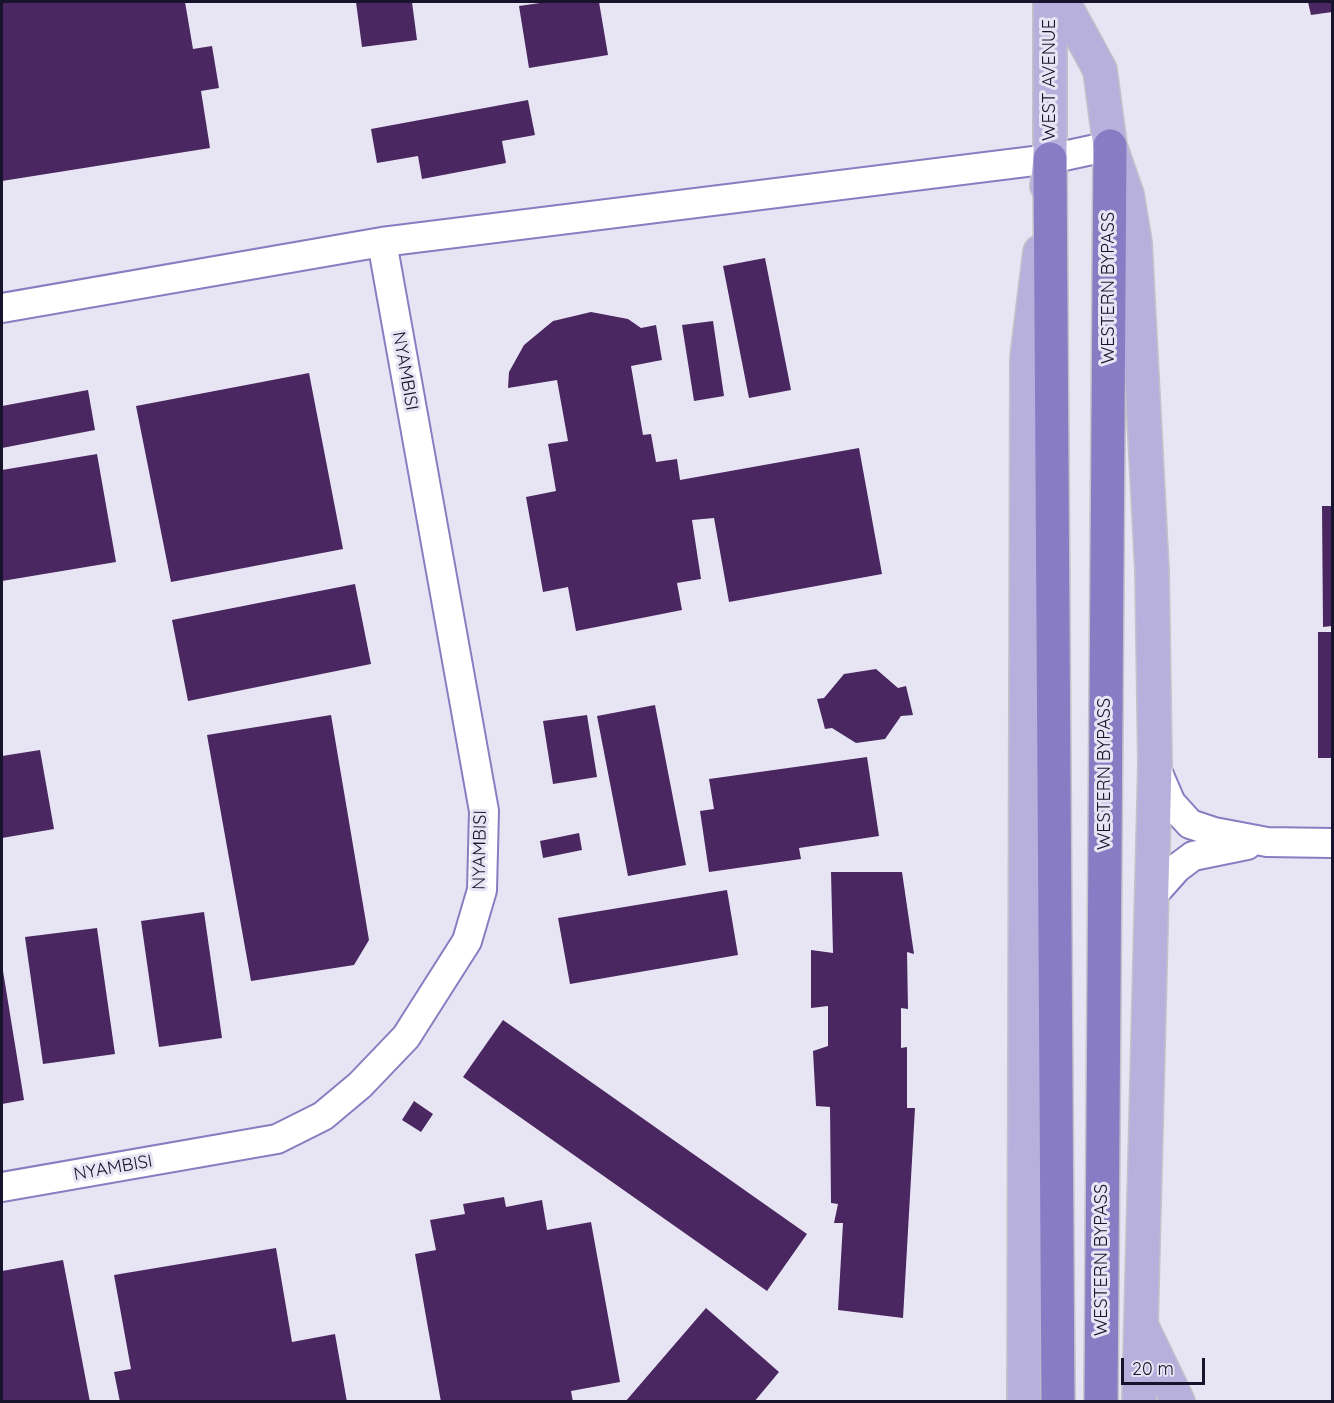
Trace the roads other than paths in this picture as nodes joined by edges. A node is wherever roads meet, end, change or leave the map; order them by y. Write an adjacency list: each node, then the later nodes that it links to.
1 (1050, 2): 4 (main road, WEST AVENUE)
2 (1063, 2): 3 (main road, WEST AVENUE)
3 (1110, 146): 4 (street); 7 (main road, WEST AVENUE); 17 (highway, WESTERN BYPASS)
4 (1050, 159): 5 (street); 13 (main road, WEST AVENUE); 16 (highway)
5 (382, 242): 6 (street); 11 (street, NYAMBISI)
6 (2, 308)
7 (1155, 764): 8 (street); 10 (main road, WEST AVENUE)
8 (1267, 842): 9 (street); 10 (street)
9 (1332, 843)
10 (1152, 896): 12 (main road, WEST AVENUE)
11 (2, 1187)
12 (1140, 1322): 18 (main road, WEST AVENUE); 19 (main road)
13 (1025, 1345): 14 (main road); 15 (main road, WEST AVENUE)
14 (1003, 1401)
15 (1024, 1401)
16 (1058, 1401)
17 (1101, 1401)
18 (1139, 1401)
19 (1178, 1401)

